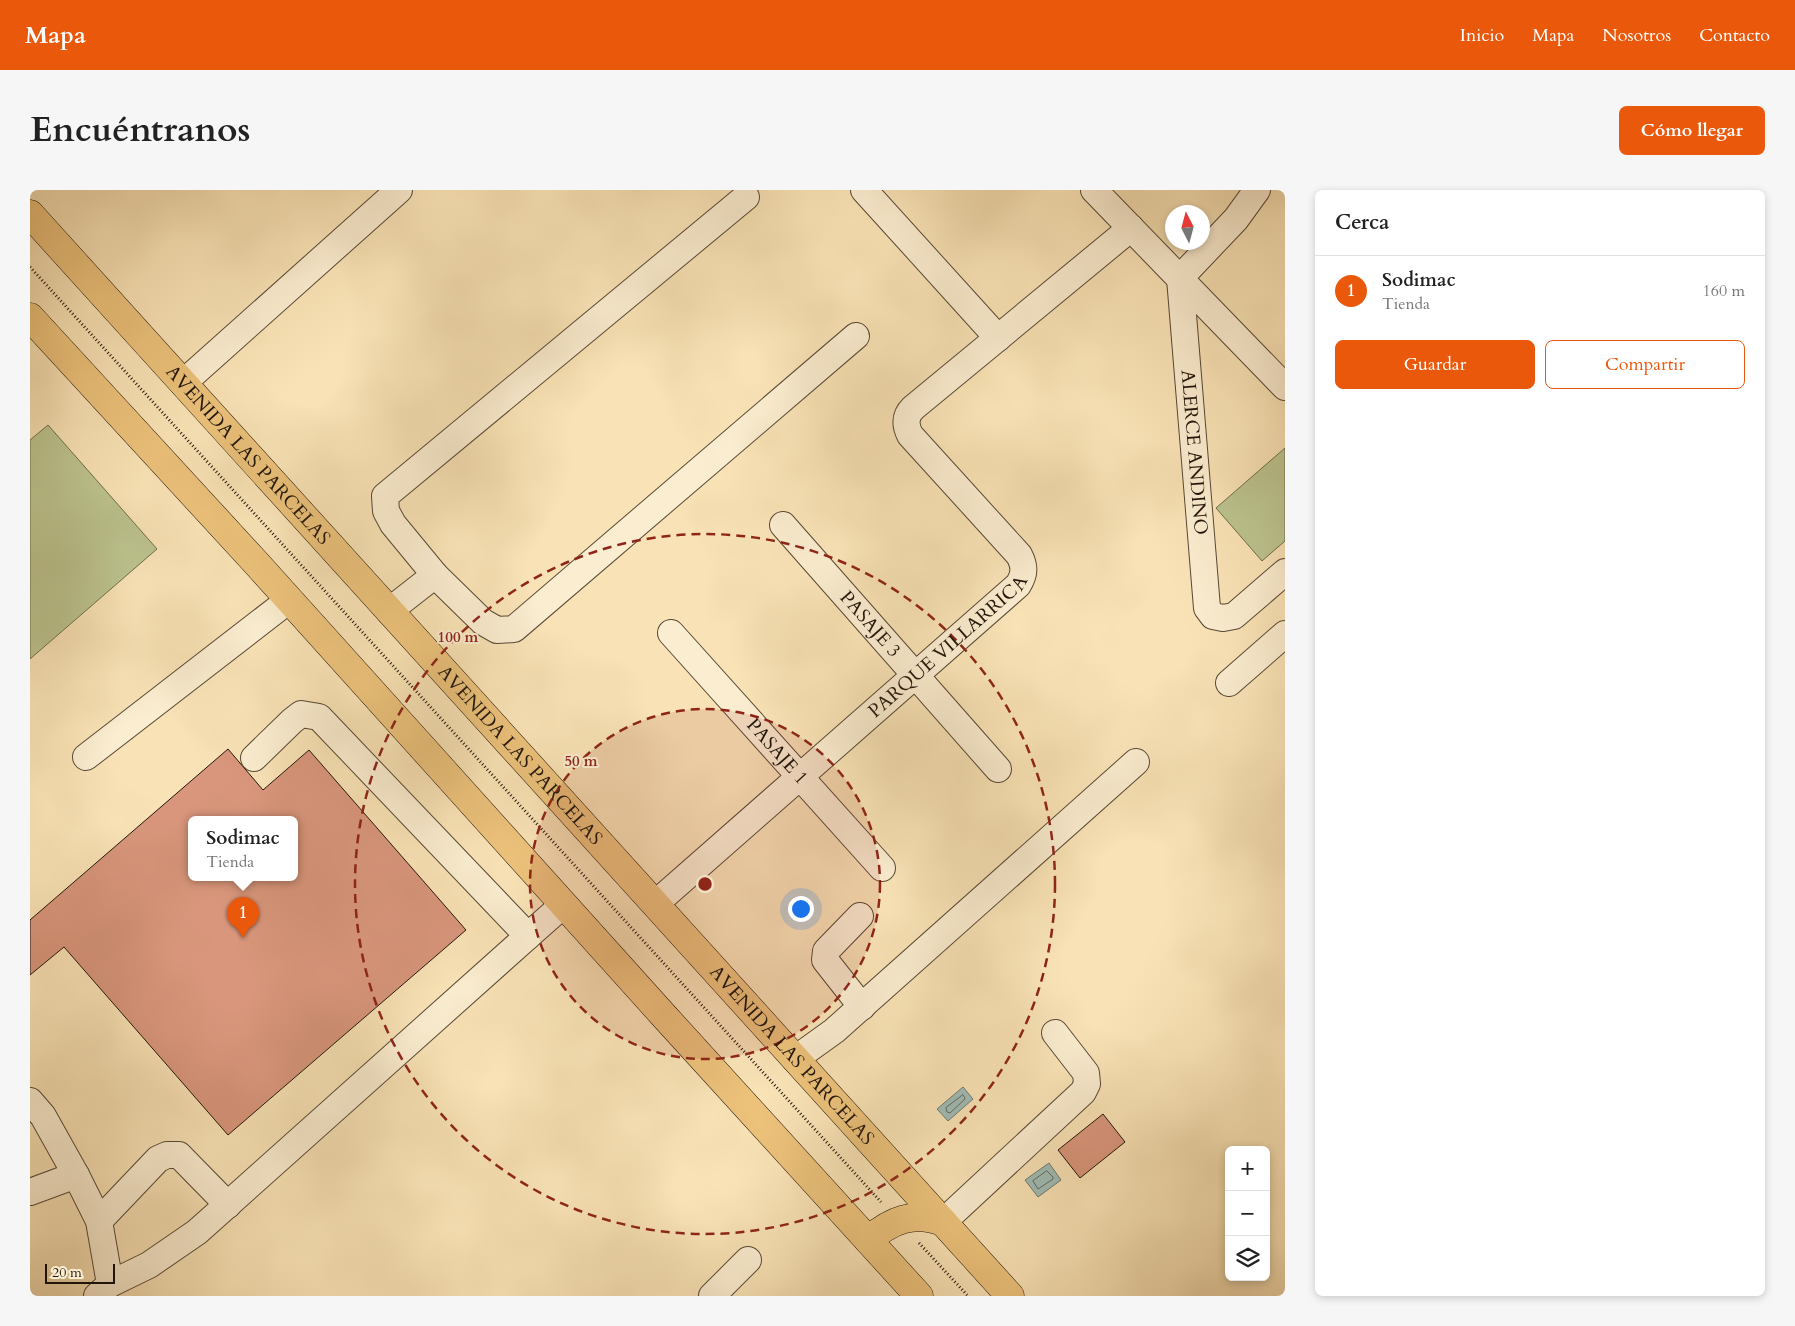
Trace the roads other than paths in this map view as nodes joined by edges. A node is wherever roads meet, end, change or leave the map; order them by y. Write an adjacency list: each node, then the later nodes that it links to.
1 (400, 190): 12 (street)
2 (864, 190): 11 (street)
3 (1094, 190): 7 (street)
4 (1257, 190): 8 (street)
5 (746, 197): 16 (street)
6 (30, 214): 12 (main road, AVENIDA LAS PARCELAS)
7 (1131, 228): 8 (street); 11 (street, PARQUE VILLARRICA)
8 (1180, 278): 13 (street); 15 (street, ALERCE ANDINO)
9 (30, 317): 17 (main road)
10 (856, 336): 16 (street)
11 (998, 338): 21 (street, PARQUE VILLARRICA)
12 (183, 382): 18 (main road, AVENIDA LAS PARCELAS)
13 (1285, 387)
14 (783, 525): 21 (street, PASAJE 3)
15 (1285, 572)
16 (434, 575): 18 (street)
17 (289, 600): 23 (street); 30 (main road)
18 (389, 611): 29 (main road, AVENIDA LAS PARCELAS)
19 (672, 633): 27 (street, PASAJE 1)
20 (1285, 634): 22 (street)
21 (915, 676): 26 (street, PASAJE 3); 27 (street, PARQUE VILLARRICA)
22 (1229, 683)
23 (86, 757)
24 (254, 758): 32 (street)
25 (1136, 762): 33 (street)
26 (998, 769)
27 (800, 778): 28 (street, PASAJE 1); 29 (street, PARQUE VILLARRICA)
28 (882, 868)
29 (655, 904): 35 (main road, AVENIDA LAS PARCELAS)
30 (563, 905): 32 (street); 42 (main road)
31 (860, 916): 33 (street)
32 (528, 936): 39 (street)
33 (862, 1007): 35 (street)
34 (1055, 1033): 41 (street)
35 (795, 1059): 41 (main road, AVENIDA LAS PARCELAS)
36 (30, 1101): 37 (street)
37 (76, 1175): 38 (street); 40 (street)
38 (30, 1192)
39 (228, 1205): 40 (street); 44 (street)
40 (99, 1221): 44 (street)
41 (943, 1222): 42 (main road); 47 (main road, AVENIDA LAS PARCELAS)
42 (868, 1240): 46 (main road)
43 (748, 1260): 45 (street)
44 (104, 1290)
45 (712, 1296)
46 (919, 1296)
47 (1010, 1296)

